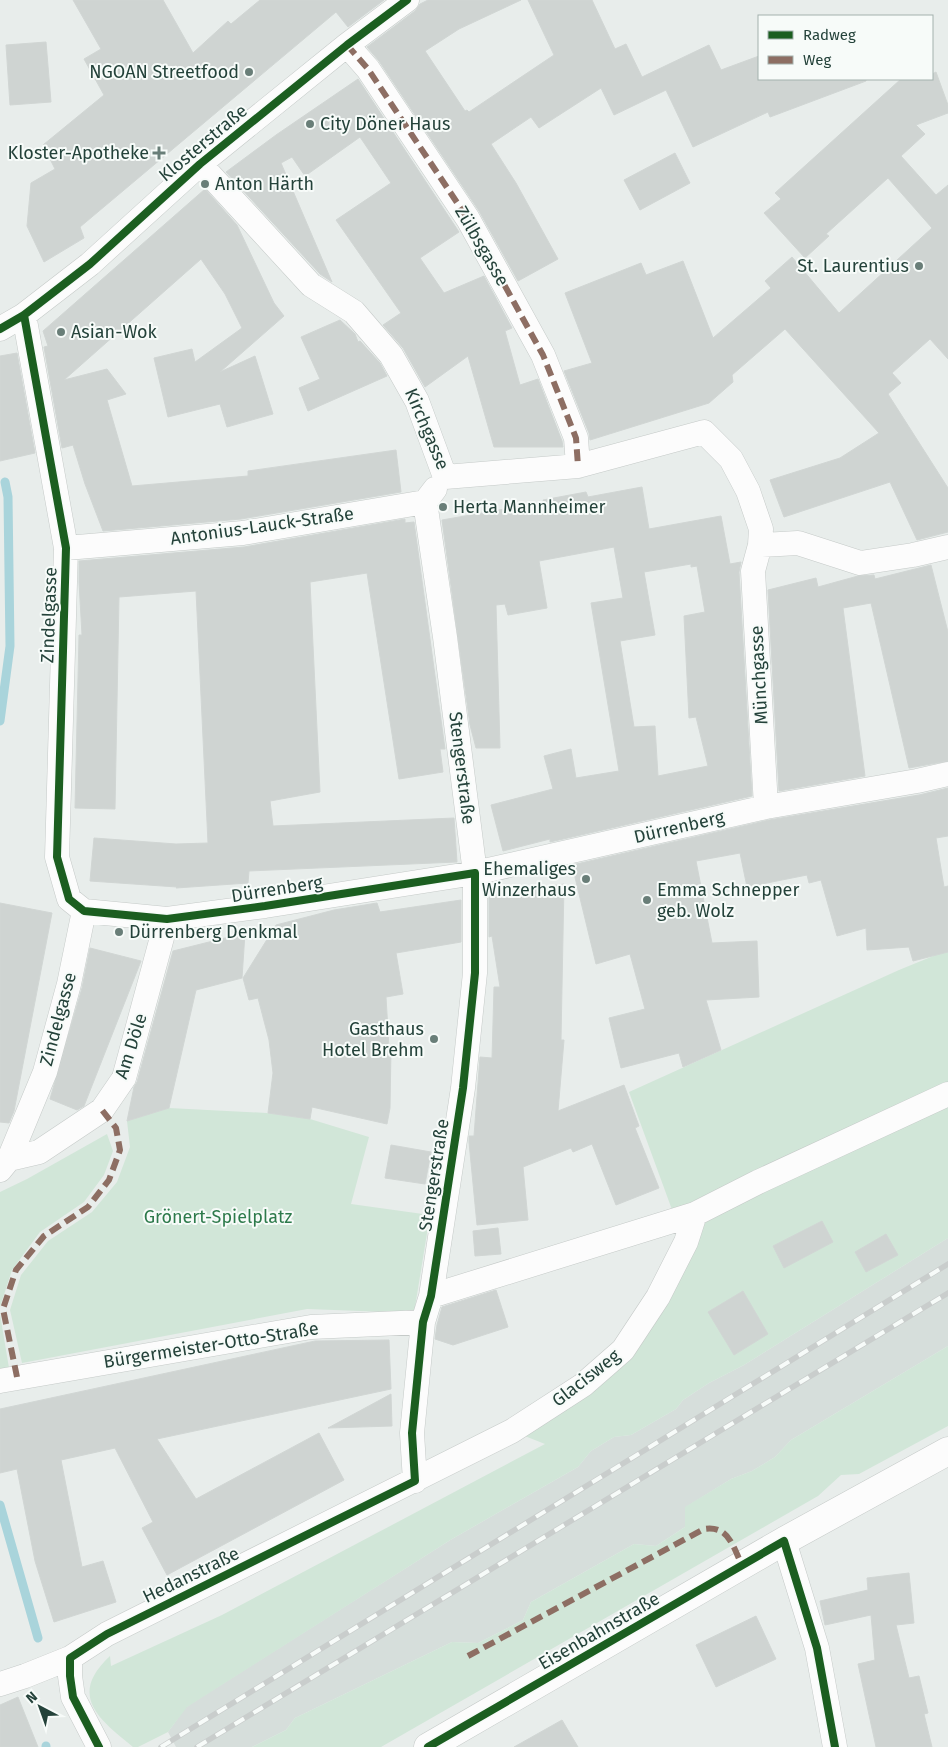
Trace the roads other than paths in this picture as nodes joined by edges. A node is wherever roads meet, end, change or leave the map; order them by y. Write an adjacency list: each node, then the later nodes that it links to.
1 (407, 0): 2 (street, Klosterstraße)
2 (347, 45): 3 (street, Klosterstraße); 6 (street, Zülbsgasse)
3 (200, 164): 4 (street, Klosterstraße); 7 (street, Kirchgasse)
4 (24, 315): 5 (street, Klosterstraße); 11 (street, Zindelgasse)
5 (0, 329)
6 (578, 466): 7 (street, Kirchgasse); 9 (street, Kirchgasse)
7 (445, 476): 8 (street)
8 (425, 502): 11 (street, Antonius-Lauck-Straße); 14 (street, Stengerstraße)
9 (760, 545): 10 (street); 13 (street, Münchgasse)
10 (948, 547)
11 (66, 548): 15 (street, Zindelgasse)
12 (948, 774): 13 (street, Dürrenberg)
13 (766, 807): 14 (street, Dürrenberg)
14 (475, 872): 16 (street, Dürrenberg); 20 (street, Stengerstraße)
15 (84, 911): 16 (street, Dürrenberg); 18 (street, Zindelgasse)
16 (167, 920): 18 (street, Am Döle)
17 (948, 1094): 19 (street)
18 (5, 1165)
19 (695, 1214): 20 (street); 24 (street, Glacisweg)
20 (431, 1296): 21 (street, Stengerstraße)
21 (423, 1322): 22 (street, Bürgermeister-Otto-Straße); 24 (street, Stengerstraße)
22 (0, 1381)
23 (948, 1451): 25 (street, Eisenbahnstraße)
24 (415, 1481): 26 (street, Hedanstraße)
25 (784, 1541): 29 (street, Eisenbahnstraße); 30 (street)
26 (70, 1658): 27 (street, Hedanstraße); 28 (street)
27 (0, 1684)
28 (99, 1747)
29 (428, 1747)
30 (835, 1747)

